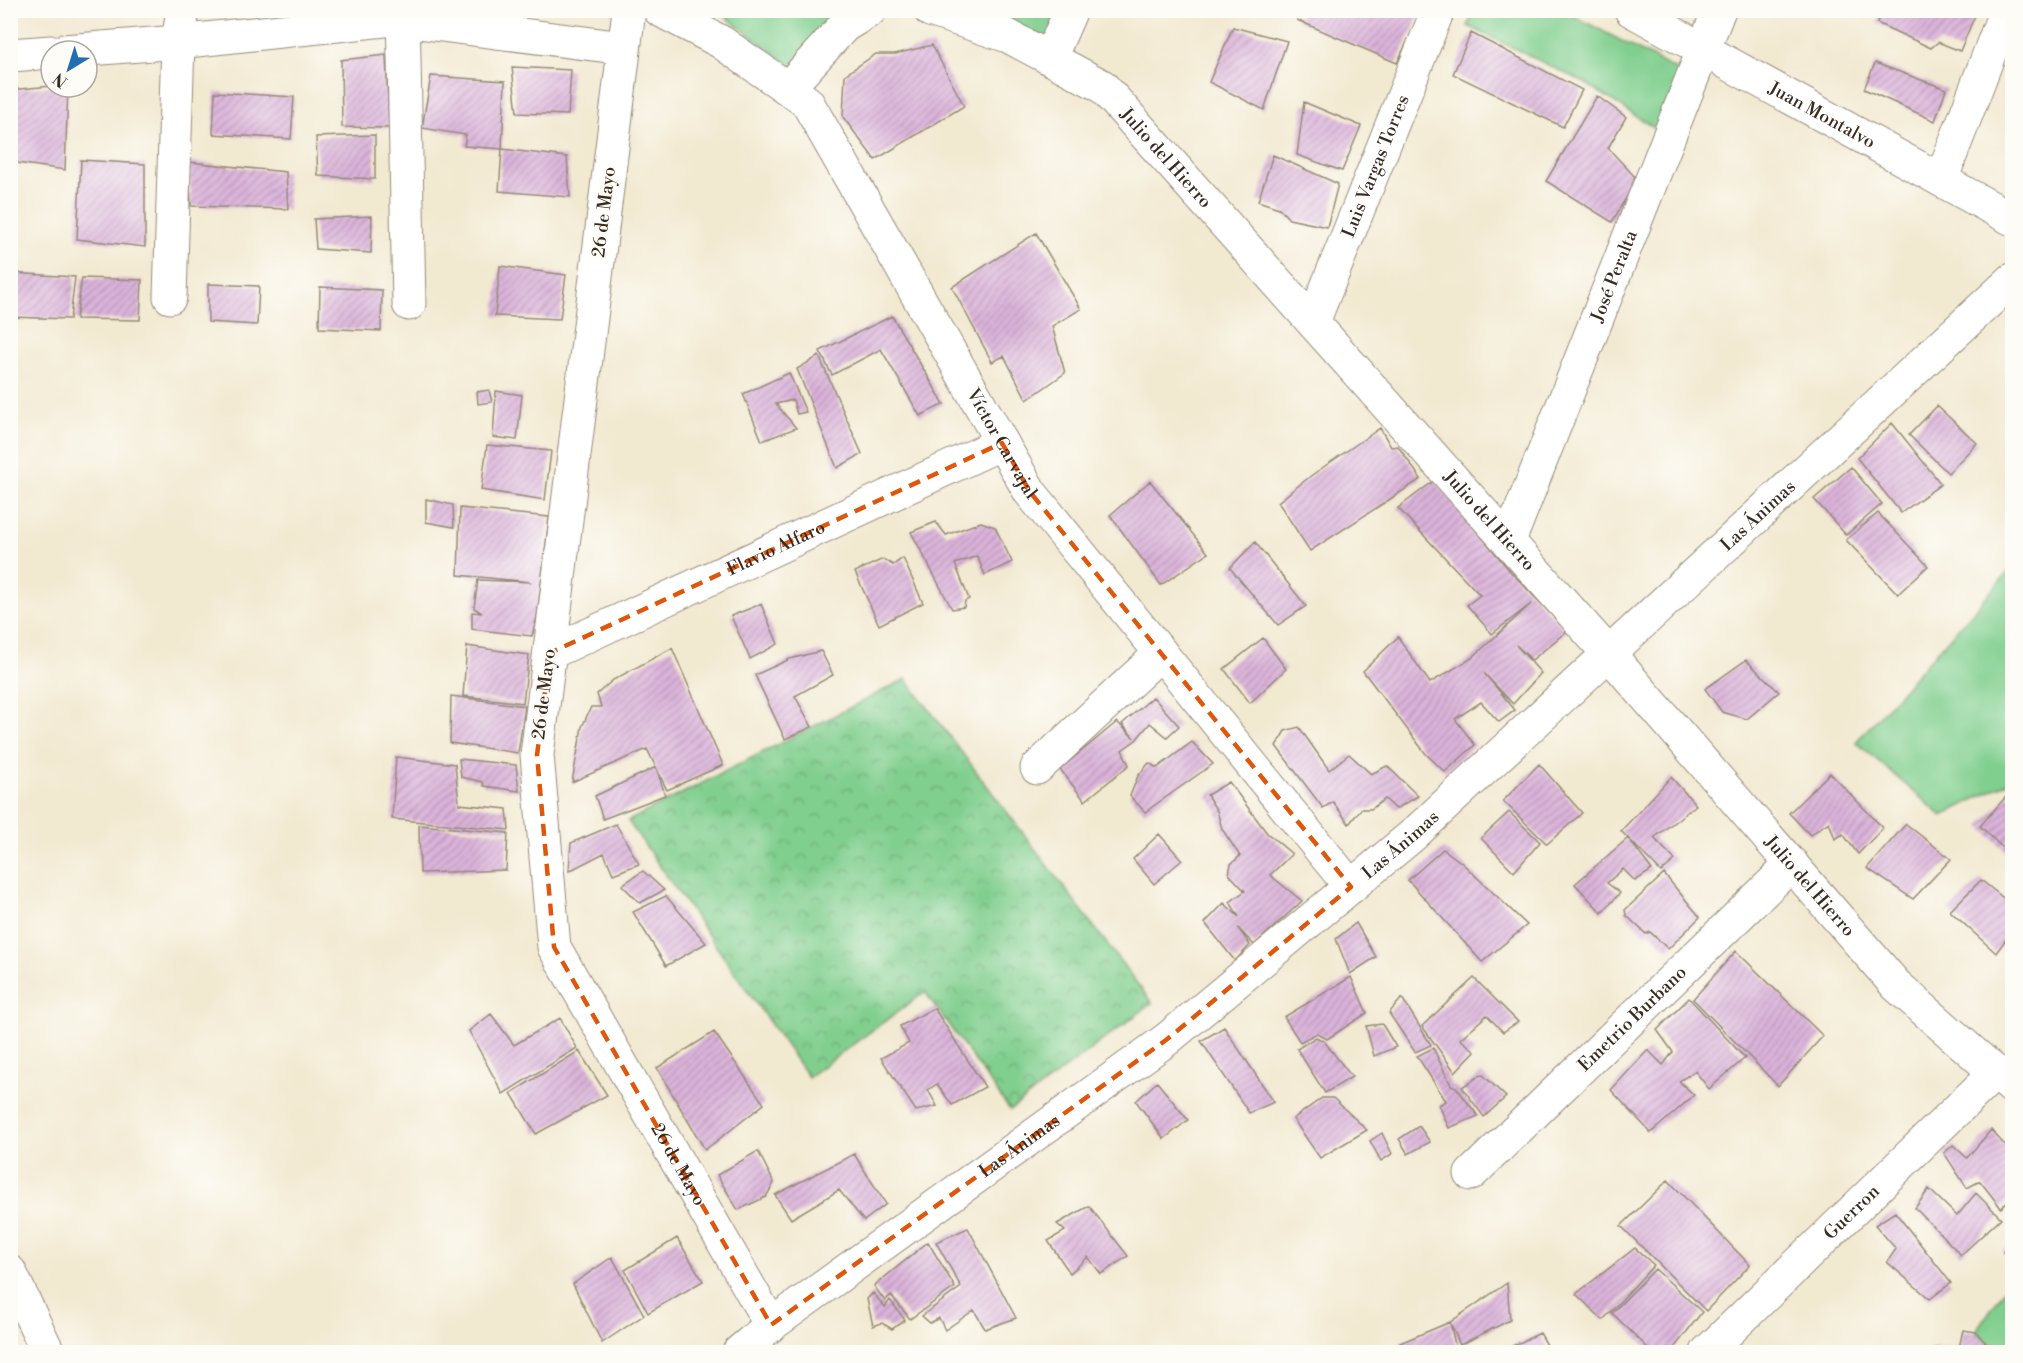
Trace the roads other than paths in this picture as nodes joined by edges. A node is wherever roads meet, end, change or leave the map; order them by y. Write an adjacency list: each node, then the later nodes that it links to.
1 (628, 10): 13 (street, 26 de Mayo)
2 (660, 10): 18 (street, Víctor Carvajal)
3 (870, 10): 18 (street)
4 (930, 10): 17 (street, Julio del Hierro)
5 (1071, 10): 17 (street)
6 (1438, 10): 24 (street, Luis Vargas Torres)
7 (1631, 10): 14 (street, Juan Montalvo)
8 (1719, 10): 14 (street, José Peralta)
9 (2006, 10): 19 (street)
10 (403, 15): 11 (street); 13 (street); 23 (street)
11 (181, 26): 12 (street); 22 (street)
12 (99, 44)
13 (624, 48): 27 (street, 26 de Mayo)
14 (1703, 50): 19 (street, Juan Montalvo); 26 (street, José Peralta)
15 (39, 53): 16 (street)
16 (10, 55)
17 (1050, 58): 24 (street, Julio del Hierro)
18 (788, 88): 25 (street, Víctor Carvajal)
19 (1941, 180): 20 (street, Juan Montalvo)
20 (2013, 219)
21 (2013, 280): 29 (street, Las Ánimas)
22 (170, 297)
23 (409, 304)
24 (1313, 322): 26 (street, Julio del Hierro)
25 (1002, 443): 27 (street, Flavio Alfaro); 28 (street, Víctor Carvajal)
26 (1509, 541): 29 (street, Julio del Hierro)
27 (550, 652): 36 (street, 26 de Mayo)
28 (1161, 653): 30 (street); 32 (street, Víctor Carvajal)
29 (1609, 654): 31 (street, Julio del Hierro); 32 (street, Las Ánimas)
30 (1037, 768)
31 (1792, 864): 33 (street, Julio del Hierro); 34 (street, Emetrio Burbano)
32 (1351, 887): 36 (street, Las Ánimas)
33 (2004, 1079): 39 (street, Guerron)
34 (1471, 1174)
35 (10, 1272): 37 (street)
36 (771, 1324): 38 (street, Las Ánimas)
37 (48, 1353)
38 (739, 1353)
39 (1707, 1353)

